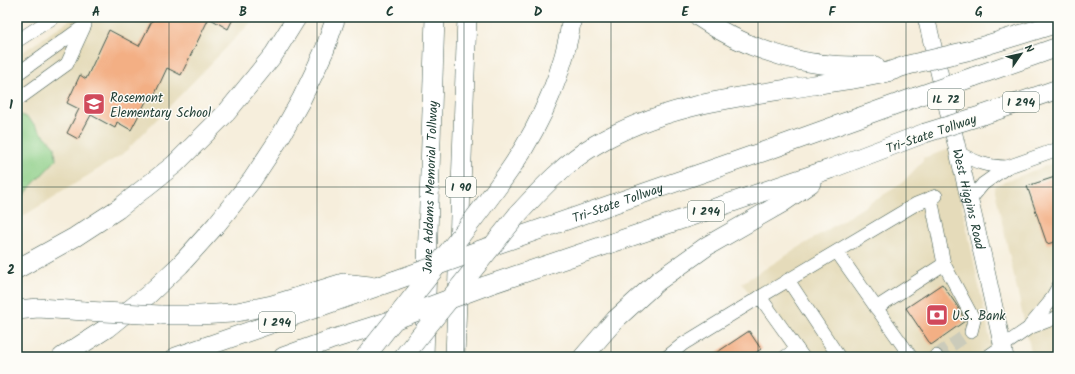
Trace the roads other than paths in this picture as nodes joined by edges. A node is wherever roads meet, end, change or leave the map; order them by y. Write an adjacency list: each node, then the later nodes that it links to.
1 (54, 17): 11 (street)
2 (297, 17): 24 (highway)
3 (336, 17): 38 (highway)
4 (434, 17): 28 (highway, Jane Addams Memorial Tollway / I 90)
5 (468, 17): 46 (highway, I 90)
6 (572, 17): 42 (highway, bridge)
7 (699, 17): 13 (highway)
8 (926, 17): 18 (main road, West Higgins Road / IL 72)
9 (85, 21): 14 (street); 16 (street)
10 (1058, 23): 13 (highway, bridge)
11 (17, 41)
12 (1058, 47): 26 (highway, Tri-State Tollway / I 294, bridge)
13 (908, 65): 43 (highway, bridge)
14 (17, 74)
15 (1058, 89): 20 (highway, Tri-State Tollway / I 294, bridge)
16 (17, 100)
17 (1058, 149): 19 (street)
18 (959, 154): 19 (street); 21 (main road, West Higgins Road / IL 72)
19 (1007, 167): 21 (street)
20 (830, 169): 35 (highway, Tri-State Tollway / I 294, bridge); 47 (highway)
21 (970, 200): 36 (main road, West Higgins Road / IL 72)
22 (837, 252): 23 (street); 25 (street); 30 (street)
23 (944, 264): 30 (street); 34 (street)
24 (17, 268)
25 (788, 280): 29 (street); 50 (street)
26 (378, 286): 31 (highway, bridge); 39 (highway, Tri-State Tollway / I 294)
27 (1058, 287): 33 (street)
28 (426, 297): 44 (highway); 45 (highway, Jane Addams Memorial Tollway / I 90)
29 (760, 297): 37 (street); 48 (street)
30 (876, 308): 51 (street)
31 (17, 310)
32 (1058, 317): 33 (street)
33 (1028, 328): 36 (street)
34 (971, 332)
35 (330, 340): 40 (highway, Tri-State Tollway / I 294); 41 (highway)
36 (1004, 352): 52 (street)
37 (800, 353): 49 (street)
38 (62, 357)
39 (176, 357)
40 (283, 357)
41 (309, 357)
42 (365, 357)
43 (403, 357)
44 (412, 357)
45 (424, 357)
46 (455, 357)
47 (583, 357)
48 (667, 357)
49 (786, 357)
50 (839, 357)
51 (911, 357)
52 (986, 357)

